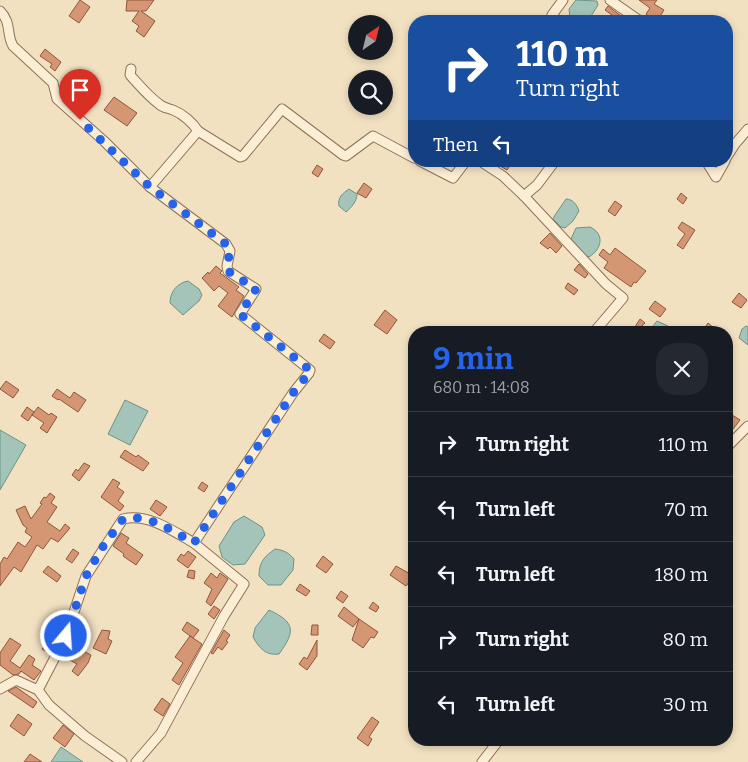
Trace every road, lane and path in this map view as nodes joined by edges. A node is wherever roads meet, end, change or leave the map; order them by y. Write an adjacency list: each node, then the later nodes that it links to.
1 (563, 0): 4 (street)
2 (610, 0): 5 (street)
3 (0, 10): 17 (street)
4 (552, 15)
5 (631, 15)
6 (131, 69): 8 (street)
7 (748, 129): 9 (street)
8 (198, 131): 10 (street); 17 (street)
9 (733, 146)
10 (408, 155)
11 (432, 167): 12 (street)
12 (461, 167)
13 (489, 167): 18 (street)
14 (550, 167): 18 (street)
15 (710, 167): 16 (street)
16 (721, 167)
17 (150, 187): 22 (street)
18 (524, 196): 19 (street)
19 (599, 326)
20 (748, 426): 21 (street)
21 (733, 441)
22 (194, 543): 24 (street); 27 (street)
23 (0, 689): 24 (street)
24 (38, 690): 26 (street)
25 (494, 746): 28 (street)
26 (122, 762)
27 (136, 762)
28 (482, 762)

